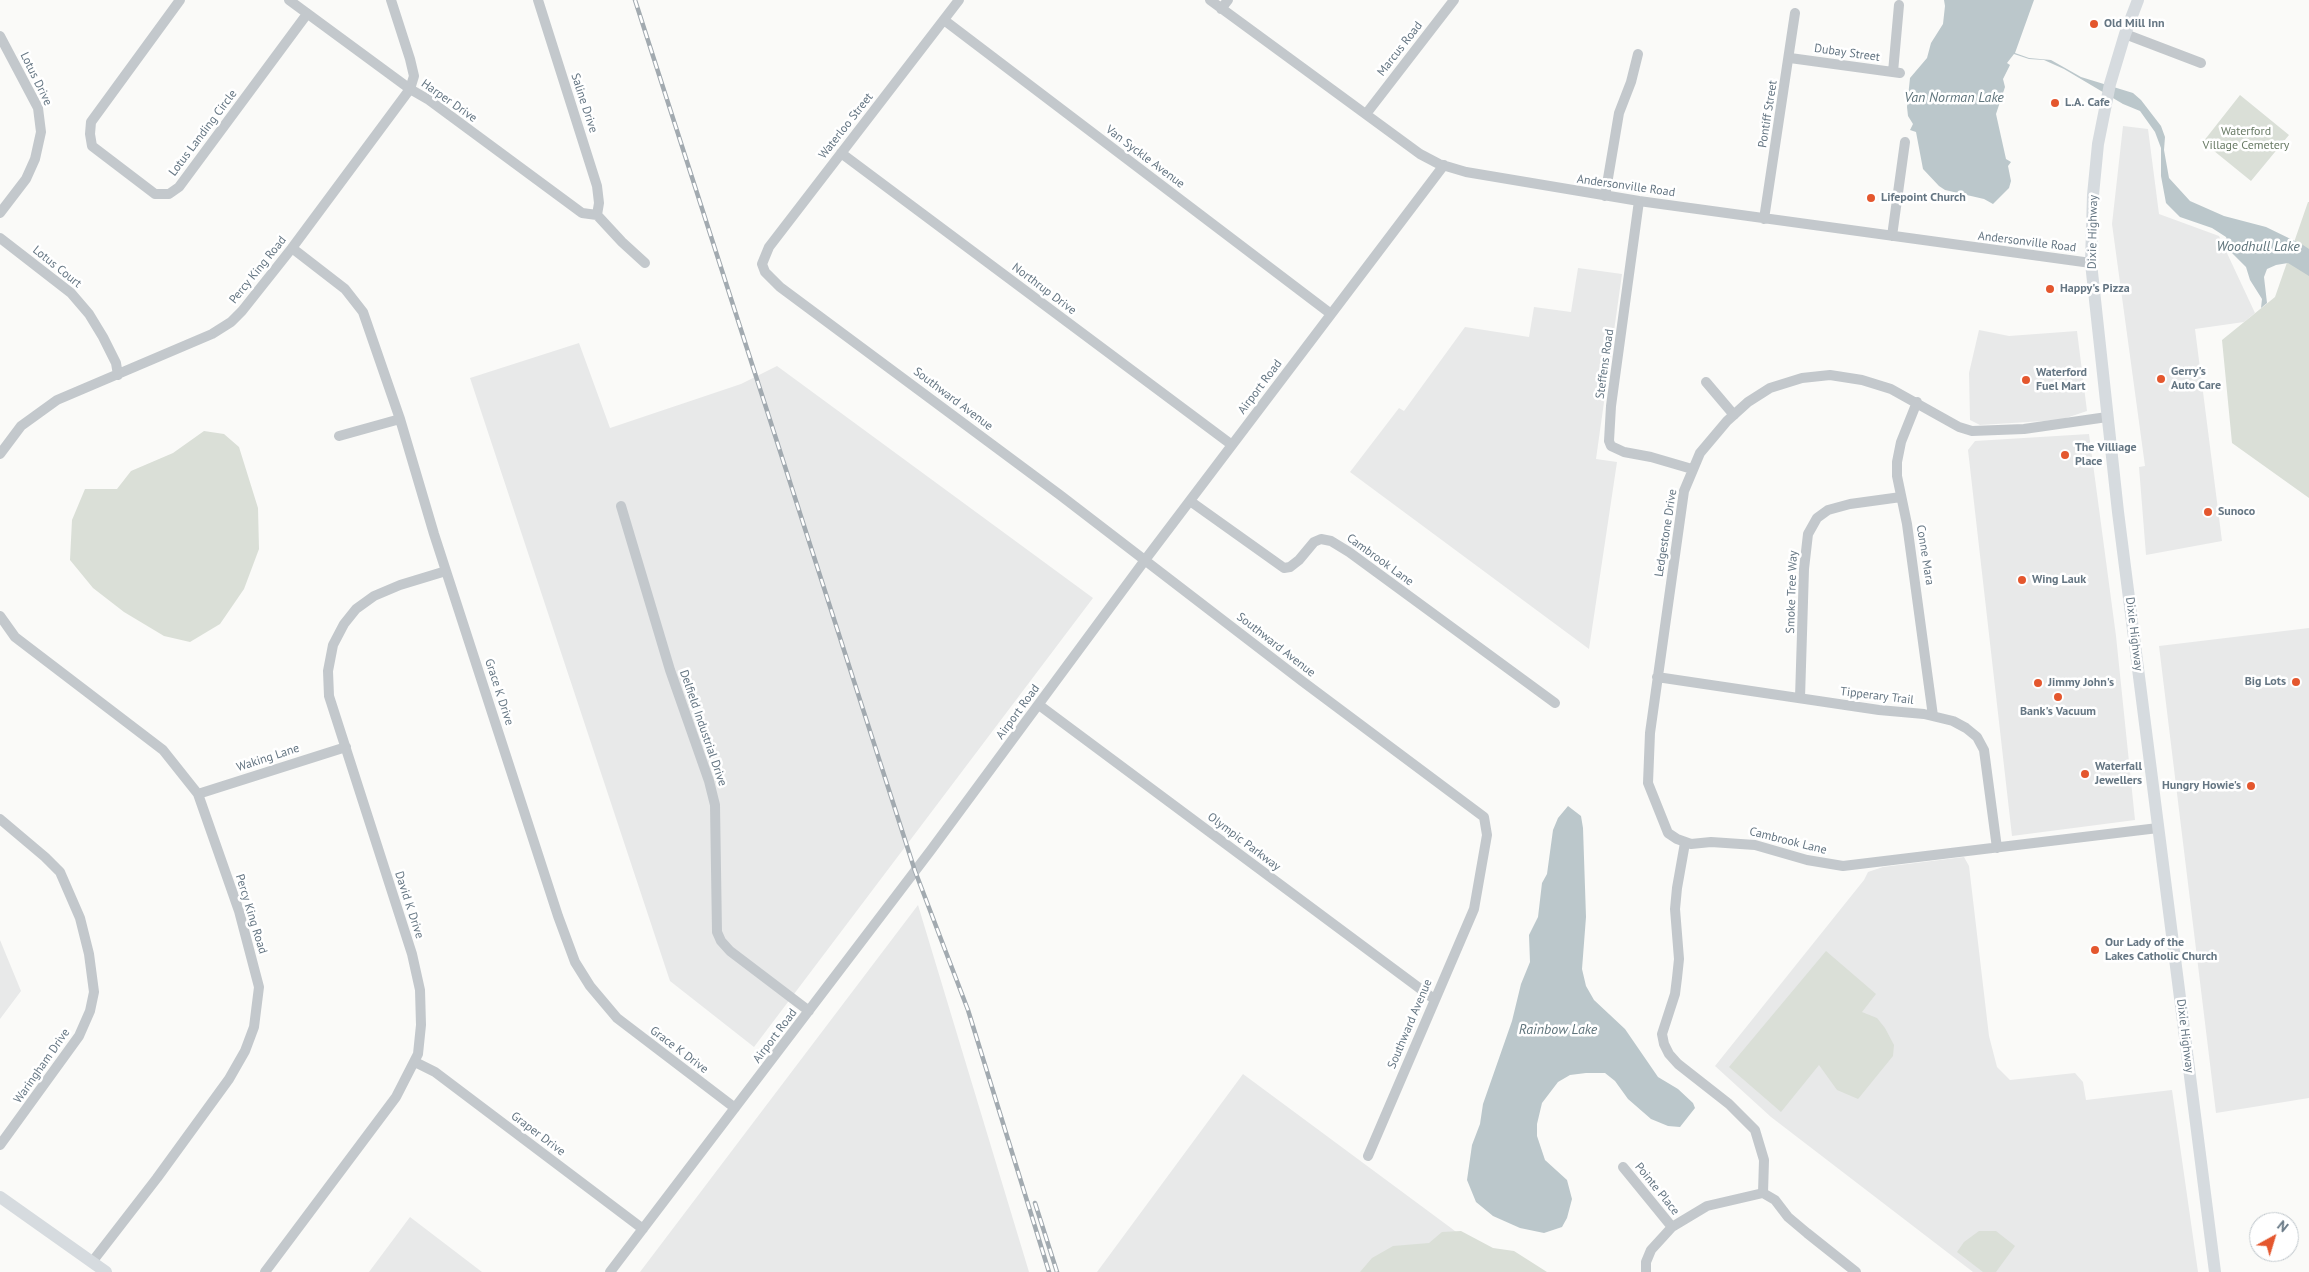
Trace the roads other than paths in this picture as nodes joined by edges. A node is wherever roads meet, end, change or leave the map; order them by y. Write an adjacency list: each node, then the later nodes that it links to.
1 (180, 0): 13 (street, Lotus Landing Circle)
2 (289, 0): 13 (street, Harper Drive)
3 (391, 0): 20 (street)
4 (538, 0): 28 (street, Saline Drive)
5 (959, 0): 14 (street, Waterloo Street)
6 (1210, 0): 11 (street, Andersonville Road)
7 (1228, 0): 11 (street)
8 (1454, 0): 21 (street, Marcus Road)
9 (2138, 0): 15 (main road, Dixie Highway)
10 (1899, 5): 18 (street, Dubay Street)
11 (1221, 9): 21 (street, Andersonville Road)
12 (1796, 13): 18 (street, Pontiff Street)
13 (306, 14): 20 (street, Harper Drive)
14 (944, 20): 23 (street, Waterloo Street); 36 (street, Van Syckle Avenue)
15 (2125, 34): 19 (street); 33 (main road, Dixie Highway)
16 (0, 36): 27 (street, Lotus Drive)
17 (1638, 54): 25 (street)
18 (1790, 58): 29 (street, Pontiff Street)
19 (2201, 63)
20 (410, 89): 28 (street, Harper Drive); 32 (street, Percy King Road)
21 (1366, 114): 24 (street, Andersonville Road)
22 (1904, 142): 30 (street)
23 (841, 152): 35 (street, Waterloo Street); 44 (street, Northrup Drive)
24 (1444, 165): 25 (street, Andersonville Road); 36 (street, Airport Road)
25 (1606, 196): 26 (street, Andersonville Road)
26 (1639, 201): 29 (street, Andersonville Road); 46 (street, Steffens Road)
27 (0, 213)
28 (597, 215): 34 (street)
29 (1764, 219): 30 (street, Andersonville Road)
30 (1892, 236): 33 (street, Andersonville Road)
31 (0, 238): 37 (street, Lotus Court)
32 (292, 248): 37 (street, Percy King Road); 42 (street, Grace K Drive)
33 (2091, 263): 41 (main road, Dixie Highway)
34 (645, 264)
35 (765, 272): 50 (street, Southward Avenue)
36 (1332, 314): 44 (street, Airport Road)
37 (118, 375): 45 (street, Percy King Road)
38 (1706, 382): 40 (street)
39 (1917, 402): 40 (street, Ledgestone Drive); 41 (street, Ledgestone Drive); 47 (street, Conne Mara)
40 (1734, 415): 46 (street, Ledgestone Drive)
41 (2107, 417): 63 (main road, Dixie Highway)
42 (400, 419): 43 (street); 51 (street, Grace K Drive)
43 (339, 436)
44 (1232, 445): 48 (street, Airport Road)
45 (0, 454)
46 (1692, 469): 55 (street, Ledgestone Drive)
47 (1901, 497): 56 (street, Smoke Tree Way); 59 (street, Conne Mara)
48 (1190, 501): 50 (street, Airport Road); 57 (street, Cambrook Lane)
49 (621, 506): 67 (street, Delfield Industrial Drive)
50 (1145, 560): 58 (street, Airport Road); 66 (street, Southward Avenue)
51 (446, 571): 60 (street, David K Drive); 69 (street, Grace K Drive)
52 (0, 616): 53 (street, Percy King Road)
53 (8, 627): 54 (street); 61 (street, Percy King Road)
54 (0, 637)
55 (1657, 677): 56 (street, Tipperary Trail); 64 (street, Ledgestone Drive)
56 (1800, 698): 59 (street, Tipperary Trail)
57 (1555, 703)
58 (1038, 705): 66 (street, Olympic Parkway); 67 (street, Airport Road)
59 (1933, 716): 65 (street, Tipperary Trail)
60 (346, 747): 61 (street, Waking Lane); 68 (street, David K Drive)
61 (198, 794): 77 (street, Percy King Road)
62 (0, 819): 70 (street, Waringham Drive)
63 (2158, 828): 65 (street, Cambrook Lane); 83 (main road, Dixie Highway)
64 (1685, 843): 65 (street, Cambrook Lane); 73 (street)
65 (1997, 848)
66 (1434, 999): 71 (street, Southward Avenue)
67 (809, 1011): 69 (street, Airport Road)
68 (415, 1062): 76 (street, Graper Drive); 79 (street, David K Drive)
69 (735, 1108): 76 (street, Airport Road)
70 (0, 1144)
71 (1368, 1156)
72 (1623, 1167): 75 (street, Pointe Place)
73 (1763, 1193): 75 (street); 82 (street)
74 (0, 1197): 77 (main road)
75 (1672, 1227): 81 (street)
76 (643, 1229): 80 (street, Airport Road)
77 (92, 1262): 78 (main road)
78 (106, 1272)
79 (265, 1272)
80 (610, 1272)
81 (1646, 1272)
82 (1856, 1272)
83 (2215, 1272)

